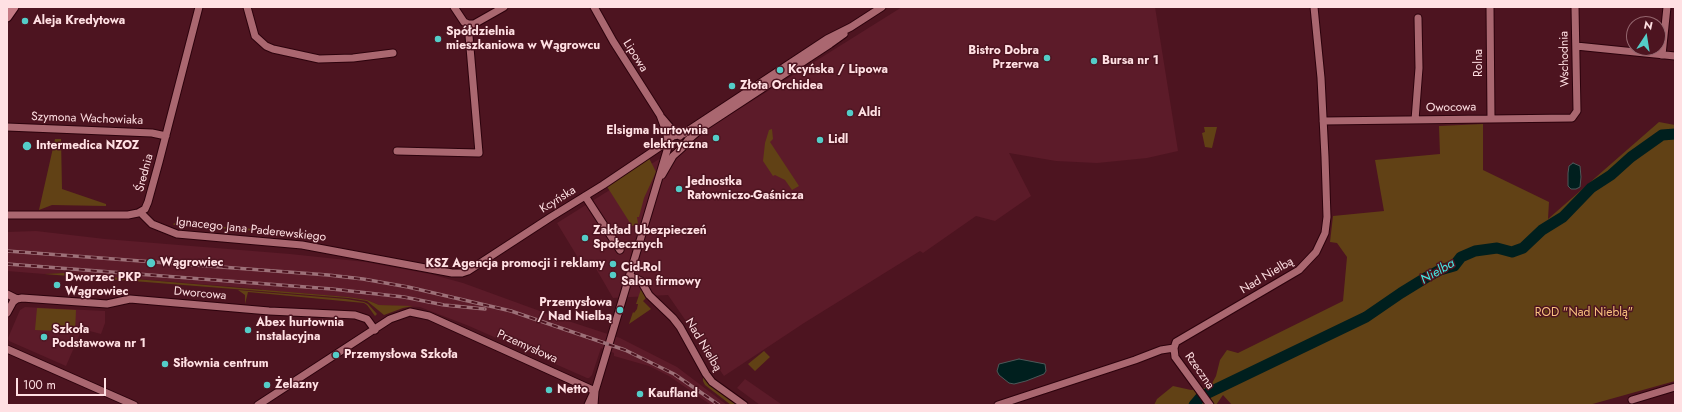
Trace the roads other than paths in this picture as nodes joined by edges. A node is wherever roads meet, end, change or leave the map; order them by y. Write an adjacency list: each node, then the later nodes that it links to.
1 (14, 7): 11 (main road)
2 (198, 7): 24 (street, Średnia)
3 (247, 7): 17 (street)
4 (454, 7): 13 (street)
5 (504, 7): 13 (street)
6 (594, 7): 19 (street, Lipowa)
7 (882, 7): 14 (street)
8 (1314, 7): 22 (street, Nad Nielbą)
9 (1490, 7): 20 (street, Rolna)
10 (1575, 7): 15 (street, Wschodnia)
11 (7, 17)
12 (1418, 18): 21 (street)
13 (468, 24): 28 (street)
14 (852, 27): 25 (street); 27 (street)
15 (1576, 46): 16 (street); 18 (street, Wschodnia)
16 (1626, 51)
17 (393, 53)
18 (1577, 112): 20 (street, Owocowa)
19 (660, 115): 25 (street, Lipowa); 26 (street, Lipowa)
20 (1490, 118): 21 (street, Owocowa)
21 (1415, 120): 22 (street, Owocowa)
22 (1323, 121): 43 (street, Nad Nielbą)
23 (7, 127): 24 (street, Szymona Wachowiaka)
24 (166, 136): 34 (street, Średnia)
25 (678, 136): 26 (street); 27 (street)
26 (668, 144): 29 (street); 30 (street, Kcyńska); 31 (street)
27 (684, 144): 29 (street)
28 (397, 151)
29 (677, 152): 32 (street)
30 (651, 153): 31 (street); 33 (street, Kcyńska)
31 (664, 161): 32 (street)
32 (659, 180): 38 (street)
33 (585, 196): 36 (street); 37 (street, Kcyńska)
34 (140, 212): 35 (street); 37 (street, Ignacego Jana Paderewskiego)
35 (7, 215)
36 (620, 250)
37 (460, 273)
38 (630, 276): 46 (street); 52 (street, Nad Nielbą)
39 (7, 294): 40 (street, Dworcowa)
40 (17, 299): 41 (street); 42 (street, Dworcowa)
41 (7, 313)
42 (375, 330): 46 (street, Przemysłowa); 49 (street, Przemysłowa)
43 (1174, 348): 53 (street); 54 (street, Rzeczna)
44 (7, 349): 48 (street)
45 (1675, 387): 47 (street)
46 (595, 390): 50 (street); 51 (street)
47 (1632, 400)
48 (134, 405)
49 (258, 405)
50 (588, 405)
51 (594, 405)
52 (744, 405)
53 (998, 405)
54 (1210, 405)

